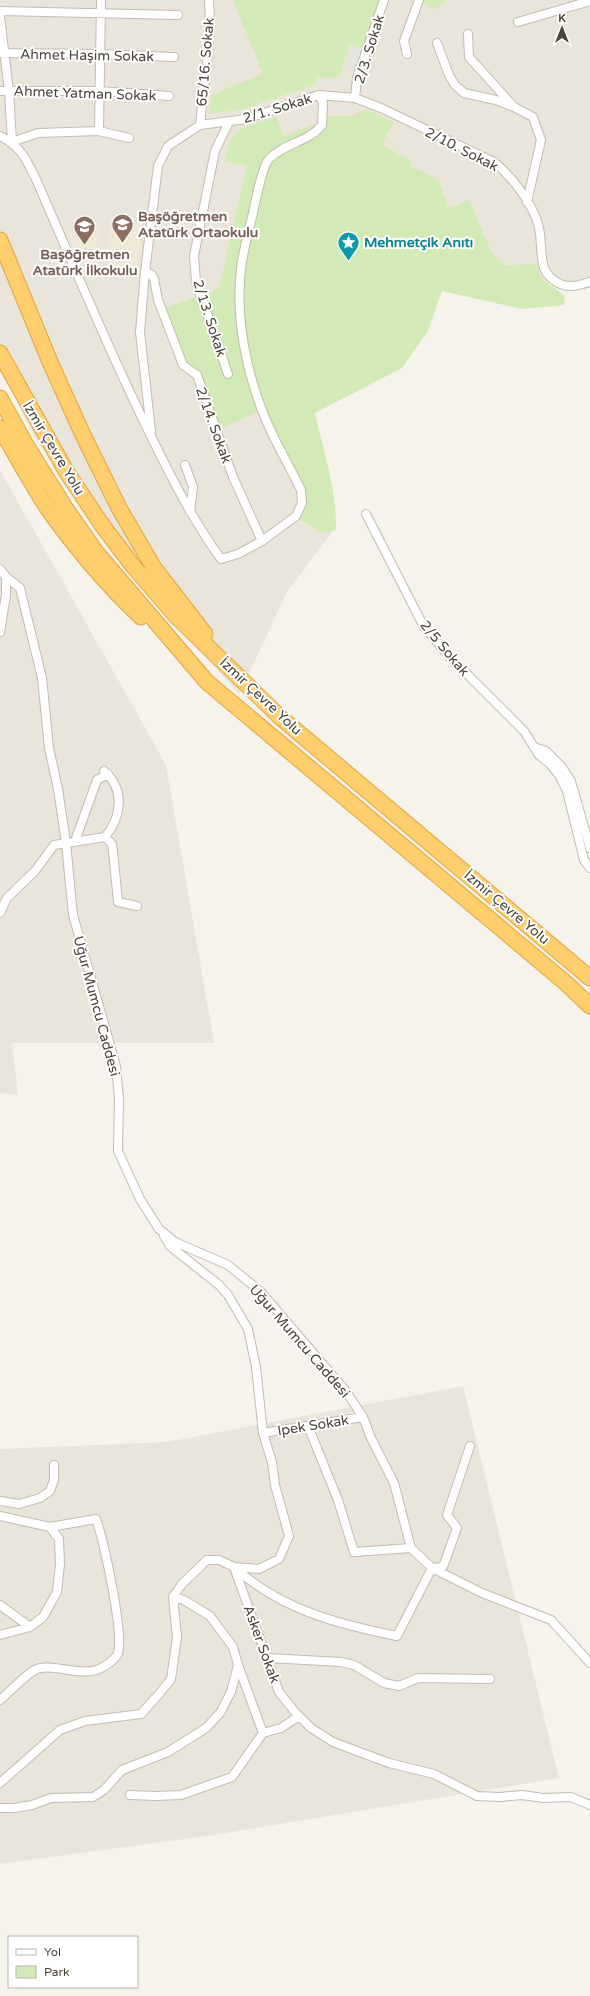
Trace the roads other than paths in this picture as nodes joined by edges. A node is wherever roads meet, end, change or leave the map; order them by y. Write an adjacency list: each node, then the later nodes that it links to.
1 (101, 0): 7 (street)
2 (209, 0): 25 (street, 65/16. Sokak)
3 (384, 0): 22 (street, 2/3. Sokak)
4 (419, 0): 15 (street)
5 (590, 1): 10 (street)
6 (0, 11): 7 (street)
7 (101, 12): 8 (street); 14 (street)
8 (178, 15)
9 (0, 17): 13 (street)
10 (518, 22)
11 (468, 34): 23 (street)
12 (437, 43): 23 (street)
13 (2, 53): 14 (street, Ahmet Haşim Sokak); 18 (street)
14 (100, 54): 16 (street, Ahmet Haşim Sokak); 19 (street)
15 (407, 54)
16 (174, 57)
17 (0, 91): 18 (street, Ahmet Yatman Sokak)
18 (9, 91): 19 (street, Ahmet Yatman Sokak); 29 (street)
19 (99, 91): 20 (street, Ahmet Yatman Sokak); 26 (street)
20 (169, 96)
21 (319, 96): 22 (street, 2/1. Sokak); 24 (street, 2/1. Sokak); 42 (street)
22 (355, 98): 30 (street, 2/10. Sokak)
23 (514, 107): 30 (street)
24 (229, 122): 25 (street, 2/1. Sokak); 35 (street, 2/13. Sokak)
25 (200, 125): 32 (street)
26 (99, 131): 28 (street); 29 (street)
27 (0, 136): 29 (street)
28 (129, 138)
29 (12, 142): 38 (street)
30 (527, 202): 33 (street, 2/10. Sokak)
31 (0, 240): 46 (highway)
32 (145, 272): 38 (street); 42 (street, 2/14. Sokak)
33 (590, 282)
34 (0, 353): 46 (highway, İzmir Çevre Yolu)
35 (228, 374)
36 (0, 398): 47 (highway, İzmir Çevre Yolu)
37 (0, 428): 47 (highway)
38 (152, 438): 40 (street)
39 (185, 465): 40 (street)
40 (190, 512): 42 (street)
41 (366, 514): 48 (street, 2/5 Sokak)
42 (262, 542)
43 (0, 569): 44 (street, Uğur Mumcu Caddesi)
44 (6, 578): 45 (street); 51 (street, Uğur Mumcu Caddesi)
45 (0, 632)
46 (231, 668): 56 (highway, İzmir Çevre Yolu)
47 (207, 682): 57 (highway, İzmir Çevre Yolu)
48 (534, 747): 52 (street); 53 (street, 2/5 Sokak)
49 (105, 837): 50 (street); 50 (street); 54 (street)
50 (75, 841): 51 (street)
51 (66, 843): 55 (street); 58 (street, Uğur Mumcu Caddesi)
52 (590, 848)
53 (590, 868)
54 (137, 906)
55 (0, 912)
56 (590, 978)
57 (590, 1006)
58 (159, 1229): 59 (street, Uğur Mumcu Caddesi); 61 (street)
59 (363, 1417): 60 (street, Ipek Sokak); 67 (street, Uğur Mumcu Caddesi)
60 (308, 1426): 61 (street, Ipek Sokak); 67 (street)
61 (263, 1433): 68 (street)
62 (470, 1446): 69 (street)
63 (54, 1465): 64 (street)
64 (0, 1501)
65 (0, 1516): 66 (street)
66 (50, 1527): 72 (street); 78 (street)
67 (411, 1548): 69 (street)
68 (234, 1567): 69 (street); 70 (street); 74 (street, Asker Sokak)
69 (432, 1568): 75 (street)
70 (173, 1597): 76 (street); 81 (street)
71 (0, 1606): 72 (street)
72 (30, 1627): 73 (street)
73 (0, 1635)
74 (268, 1658): 77 (street); 79 (street, Asker Sokak)
75 (590, 1663)
76 (238, 1665): 80 (street); 84 (street)
77 (490, 1679)
78 (0, 1700)
79 (299, 1716): 80 (street); 83 (street, Asker Sokak)
80 (263, 1733): 82 (street)
81 (0, 1783)
82 (130, 1795)
83 (590, 1805)
84 (0, 1808)

